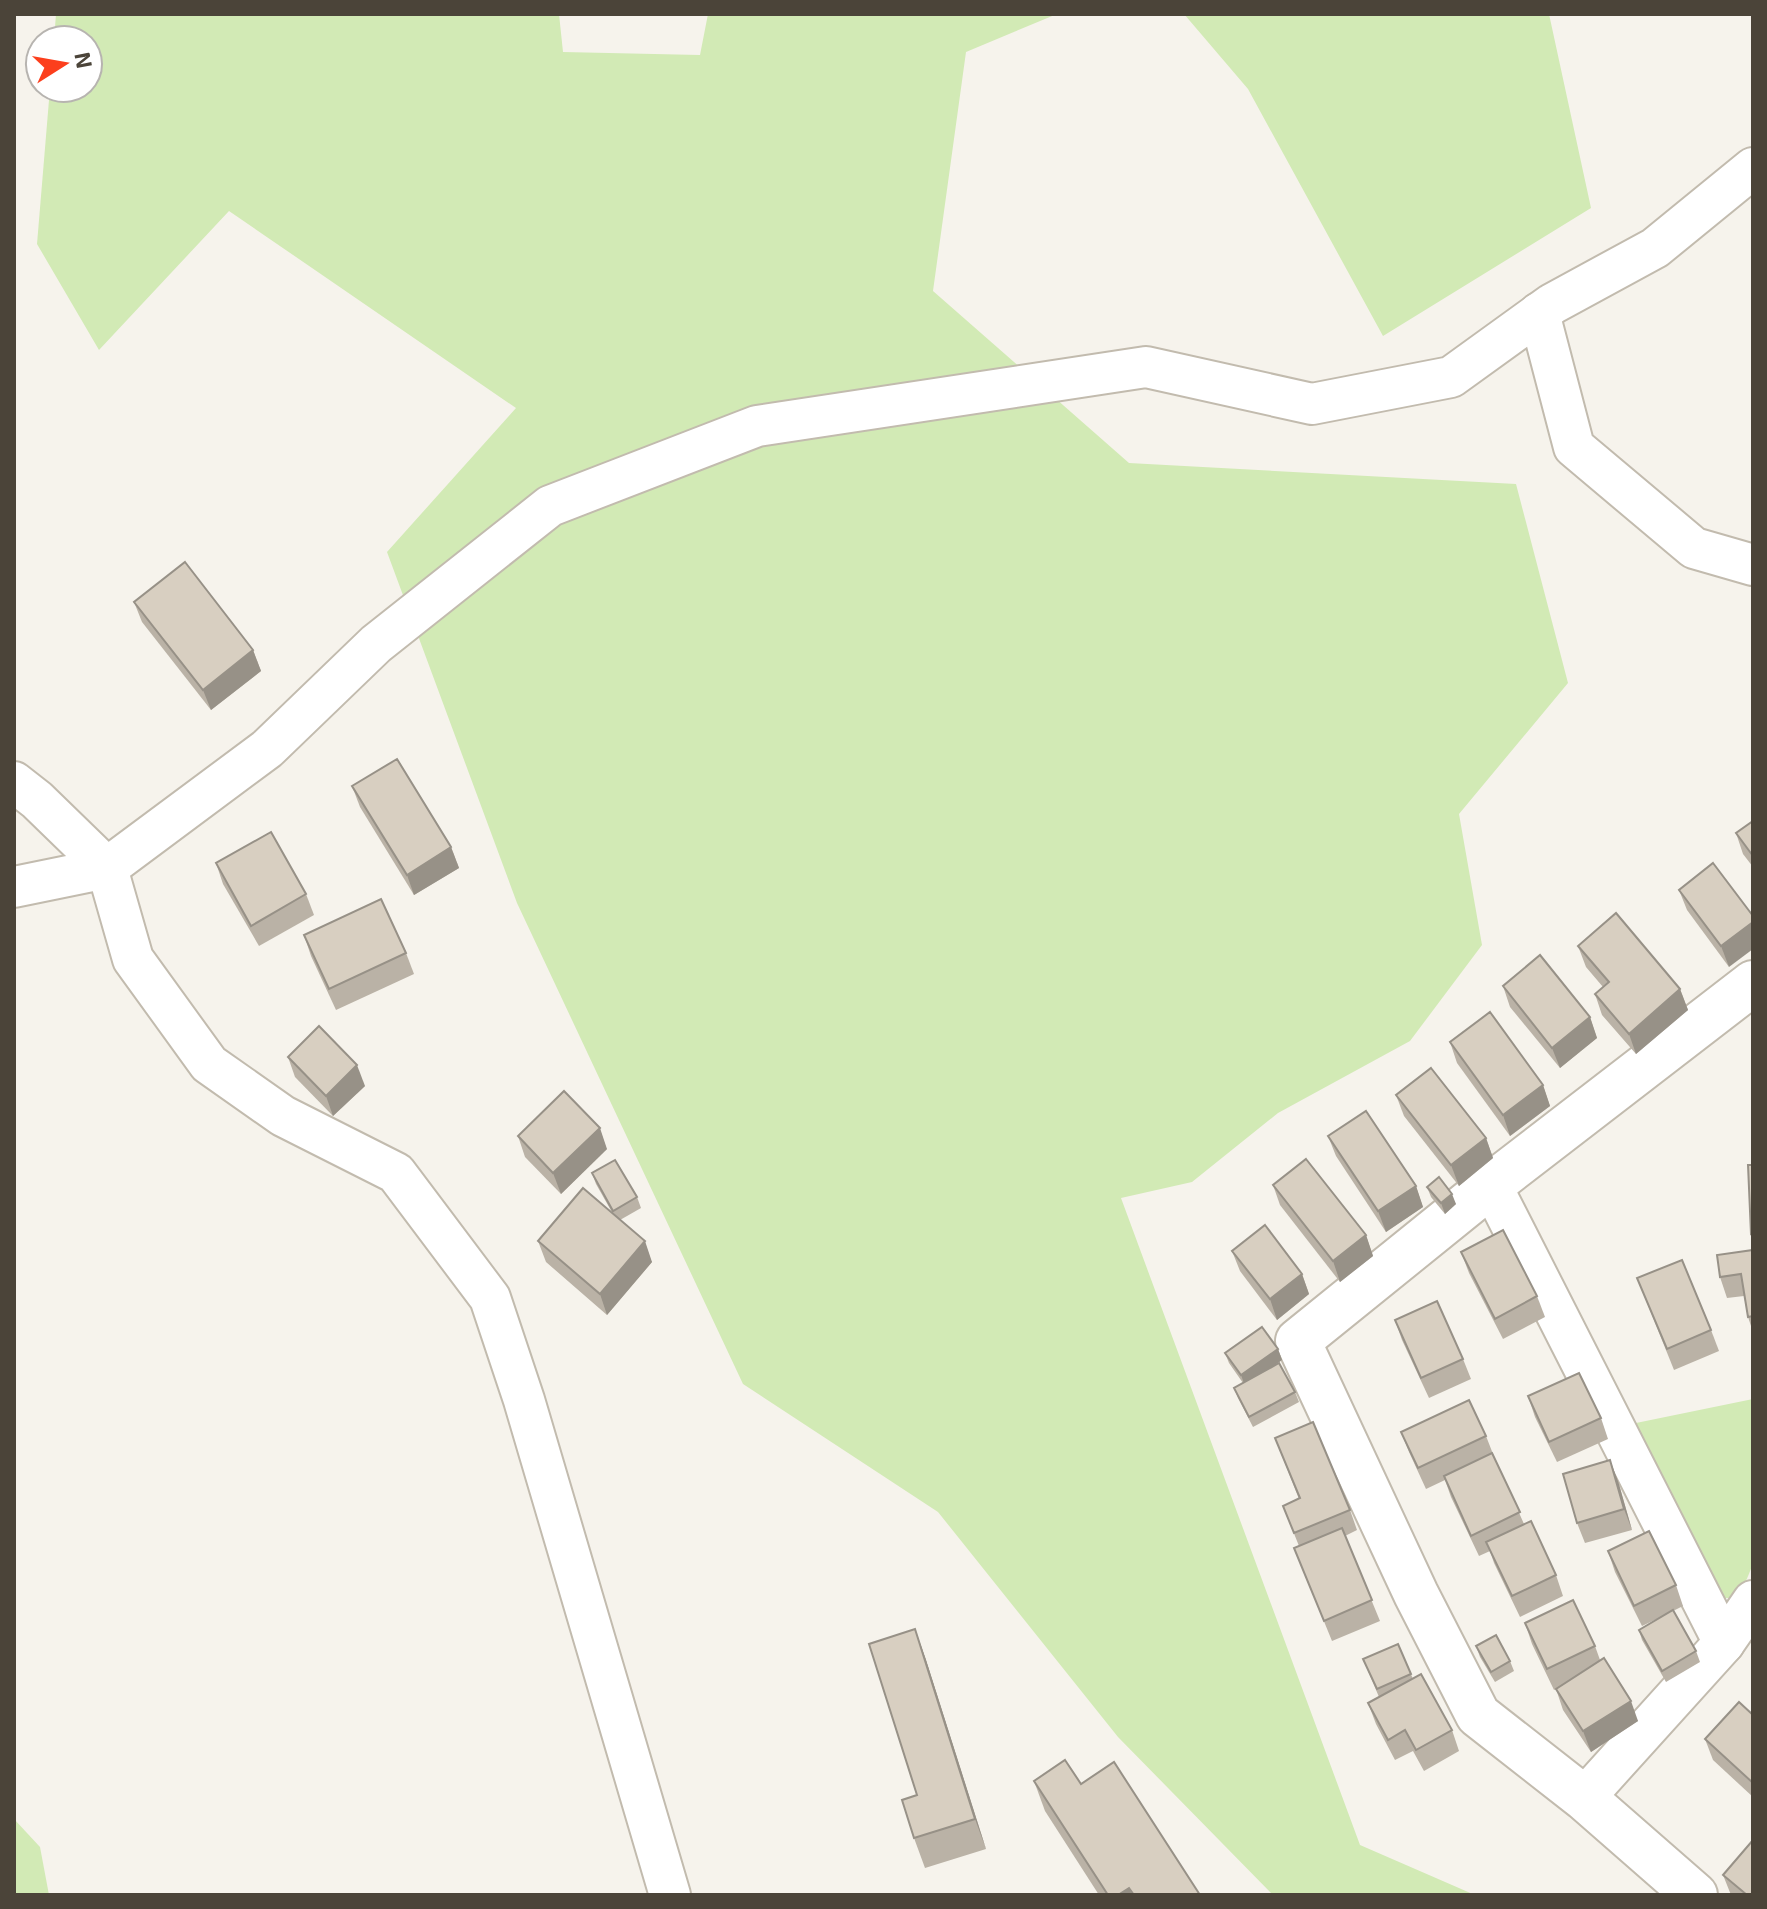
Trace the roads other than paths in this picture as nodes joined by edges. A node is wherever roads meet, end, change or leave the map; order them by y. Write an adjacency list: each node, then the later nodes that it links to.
1 (1753, 168): 2 (street)
2 (1539, 313): 3 (street); 5 (street)
3 (1753, 565)
4 (14, 782): 5 (street)
5 (107, 868): 6 (street); 12 (street)
6 (14, 887)
7 (1753, 983): 8 (street)
8 (1491, 1185): 10 (street); 11 (street)
9 (1753, 1601): 10 (street)
10 (1724, 1643): 11 (street)
11 (1584, 1798): 13 (street)
12 (670, 1895)
13 (1695, 1895)

